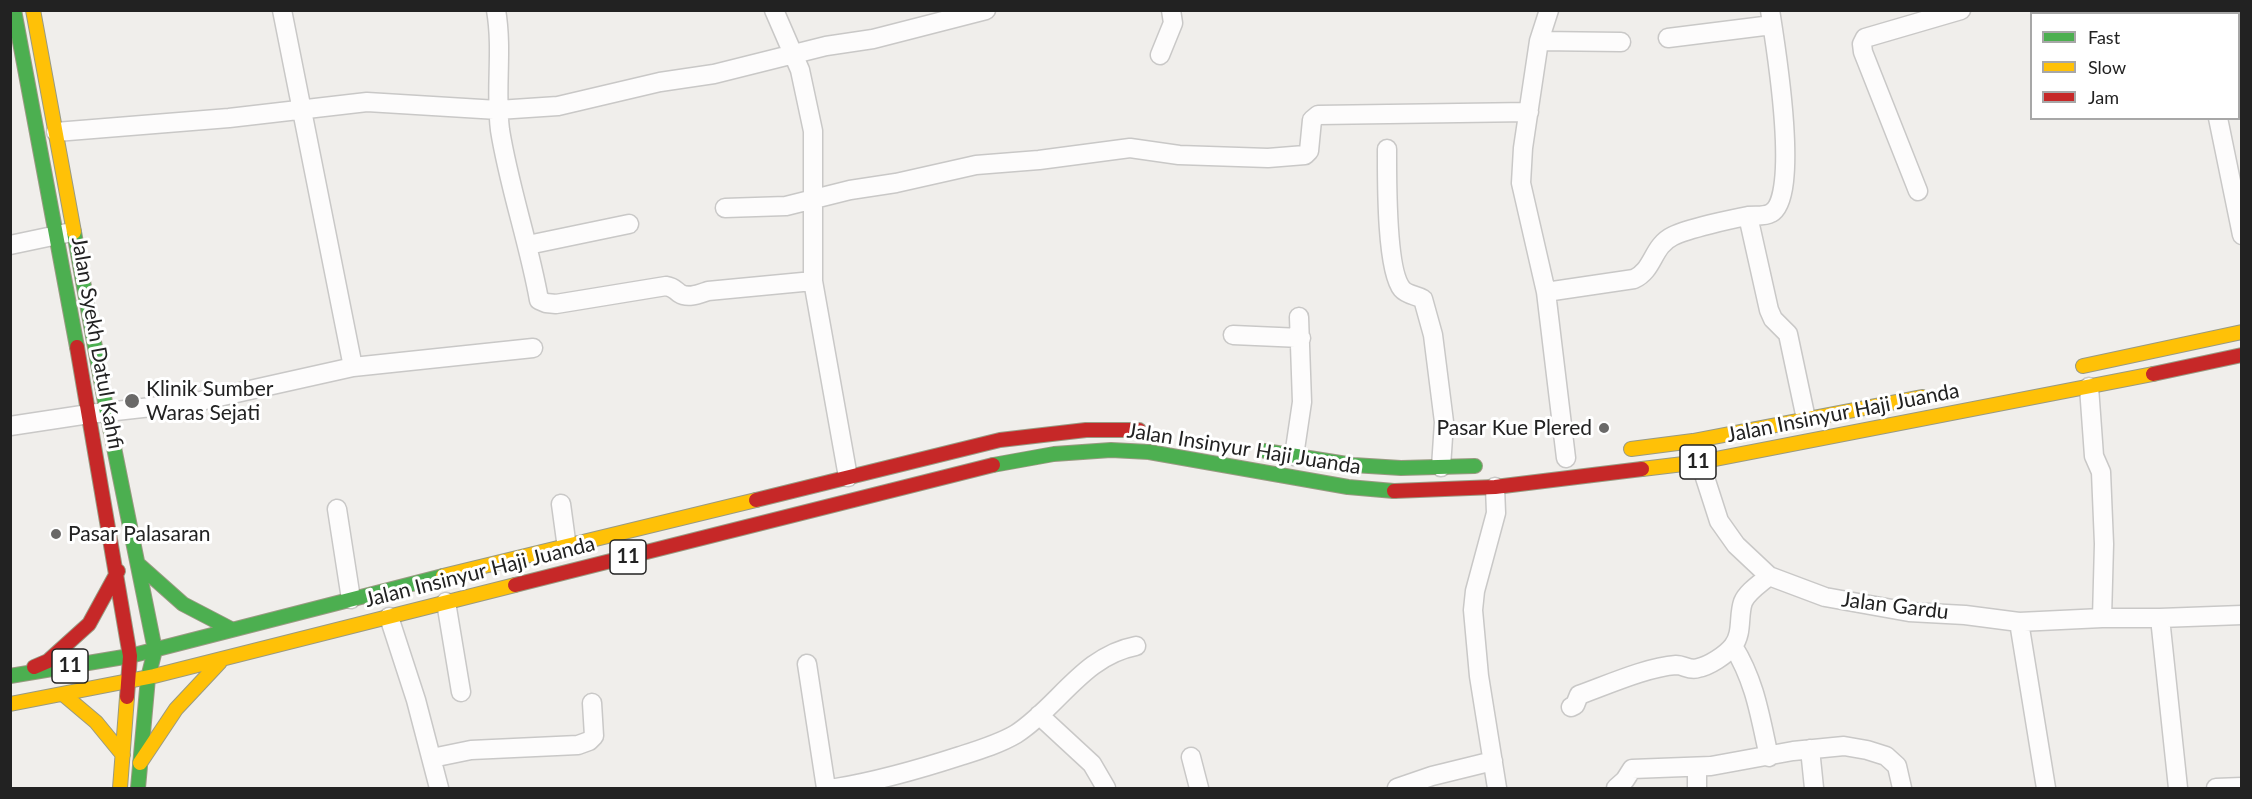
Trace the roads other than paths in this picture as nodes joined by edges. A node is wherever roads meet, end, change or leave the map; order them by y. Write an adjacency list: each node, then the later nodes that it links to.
1 (14, 10): 11 (main road, Jalan Syekh Datul Kahfi)
2 (33, 10): 11 (main road, Jalan Syekh Datul Kahfi)
3 (282, 10): 17 (street)
4 (496, 10): 18 (street)
5 (774, 10): 16 (street)
6 (986, 10): 16 (street)
7 (1171, 10): 15 (street)
8 (1549, 10): 13 (street)
9 (1961, 10): 23 (street)
10 (1771, 18): 12 (street); 26 (street)
11 (22, 30): 21 (main road, Jalan Syekh Datul Kahfi); 29 (main road, Jalan Syekh Datul Kahfi)
12 (1668, 38)
13 (1539, 41): 14 (street); 19 (street)
14 (1621, 42)
15 (1160, 54)
16 (793, 55): 18 (street); 24 (street)
17 (302, 110): 18 (street); 21 (street); 41 (street)
18 (498, 110): 32 (street)
19 (1529, 112): 24 (street); 34 (street)
20 (2218, 120): 30 (street)
21 (56, 132): 28 (main road, Jalan Syekh Datul Kahfi)
22 (1387, 149): 55 (street)
23 (1918, 190)
24 (814, 200): 25 (street); 33 (street)
25 (725, 208)
26 (1748, 216): 34 (street); 46 (street)
27 (629, 224): 32 (street)
28 (74, 231): 29 (street); 45 (main road, Jalan Syekh Datul Kahfi)
29 (56, 235): 31 (street); 45 (main road, Jalan Syekh Datul Kahfi)
30 (2241, 235)
31 (10, 245)
32 (528, 245): 33 (street)
33 (813, 281): 56 (street)
34 (1546, 292): 52 (street)
35 (1299, 317): 38 (street)
36 (2241, 332): 42 (main road)
37 (1233, 335): 38 (street)
38 (1301, 338): 51 (street)
39 (533, 348): 41 (street)
40 (2241, 355): 43 (main road, Jalan Insinyur Haji Juanda / 11)
41 (353, 368): 45 (street)
42 (2069, 369)
43 (2089, 387): 53 (main road, Jalan Insinyur Haji Juanda / 11); 68 (street)
44 (1932, 395): 46 (main road, Jalan Insinyur Haji Juanda / 11)
45 (98, 414): 47 (street); 61 (main road, Jalan Syekh Datul Kahfi); 62 (main road, Jalan Syekh Datul Kahfi)
46 (1806, 419): 50 (main road, Jalan Insinyur Haji Juanda / 11)
47 (10, 426)
48 (1152, 431): 56 (main road, Jalan Insinyur Haji Juanda / 11)
49 (1250, 448): 51 (main road, Jalan Insinyur Haji Juanda)
50 (1612, 452)
51 (1294, 456): 55 (main road, Jalan Insinyur Haji Juanda)
52 (1566, 458)
53 (1700, 462): 57 (main road, Jalan Insinyur Haji Juanda / 11); 63 (street, Jalan Gardu)
54 (1492, 466): 55 (main road, Jalan Insinyur Haji Juanda)
55 (1441, 467)
56 (848, 477): 60 (main road, Jalan Insinyur Haji Juanda / 11)
57 (1495, 487): 65 (main road, Jalan Insinyur Haji Juanda / 11); 92 (street)
58 (561, 504): 60 (street)
59 (337, 509): 64 (street)
60 (567, 548): 64 (main road, Jalan Insinyur Haji Juanda / 11)
61 (138, 564): 71 (main road); 74 (main road, Jalan Syekh Datul Kahfi)
62 (118, 571): 75 (main road, Jalan Syekh Datul Kahfi); 78 (main road)
63 (1769, 576): 70 (street, Jalan Gardu); 73 (street)
64 (351, 600): 71 (main road, Jalan Insinyur Haji Juanda / 11)
65 (446, 603): 67 (main road, Jalan Insinyur Haji Juanda / 11); 81 (street)
66 (2241, 615): 69 (street, Jalan Gardu)
67 (389, 616): 76 (main road, Jalan Insinyur Haji Juanda / 11); 91 (street)
68 (2102, 618): 69 (street, Jalan Gardu); 70 (street, Jalan Gardu)
69 (2160, 618): 110 (street)
70 (2019, 622): 109 (street)
71 (231, 629): 74 (main road, Jalan Insinyur Haji Juanda / 11)
72 (1137, 646): 86 (street)
73 (1733, 646): 85 (street); 89 (street)
74 (155, 650): 75 (main road, 11); 79 (main road, Jalan Syekh Datul Kahfi)
75 (130, 656): 78 (main road, 11); 80 (main road, Jalan Syekh Datul Kahfi)
76 (221, 661): 79 (main road, Jalan Insinyur Haji Juanda / 11); 93 (main road)
77 (807, 664): 99 (street)
78 (12, 676)
79 (148, 678): 80 (main road, 11); 93 (main road, Jalan Syekh Datul Kahfi)
80 (127, 683): 82 (main road, 11); 88 (main road, Jalan Syekh Datul Kahfi)
81 (461, 692)
82 (64, 695): 84 (main road, 11); 88 (main road)
83 (592, 703): 91 (street)
84 (10, 704)
85 (1572, 707)
86 (1036, 718): 100 (street); 101 (street)
87 (1810, 749): 89 (street); 107 (street); 108 (street)
88 (123, 755): 96 (main road, Jalan Syekh Datul Kahfi)
89 (1769, 756): 94 (street)
90 (1191, 757): 102 (street)
91 (432, 758): 98 (street)
92 (1493, 761): 103 (street); 104 (street)
93 (140, 763): 97 (main road, Jalan Syekh Datul Kahfi)
94 (1697, 767): 105 (street); 106 (street)
95 (2241, 787): 111 (street)
96 (120, 789)
97 (138, 789)
98 (439, 789)
99 (826, 789)
100 (836, 789)
101 (1106, 789)
102 (1199, 789)
103 (1397, 789)
104 (1497, 789)
105 (1616, 789)
106 (1697, 789)
107 (1814, 789)
108 (1902, 789)
109 (2046, 789)
110 (2178, 789)
111 (2217, 789)

